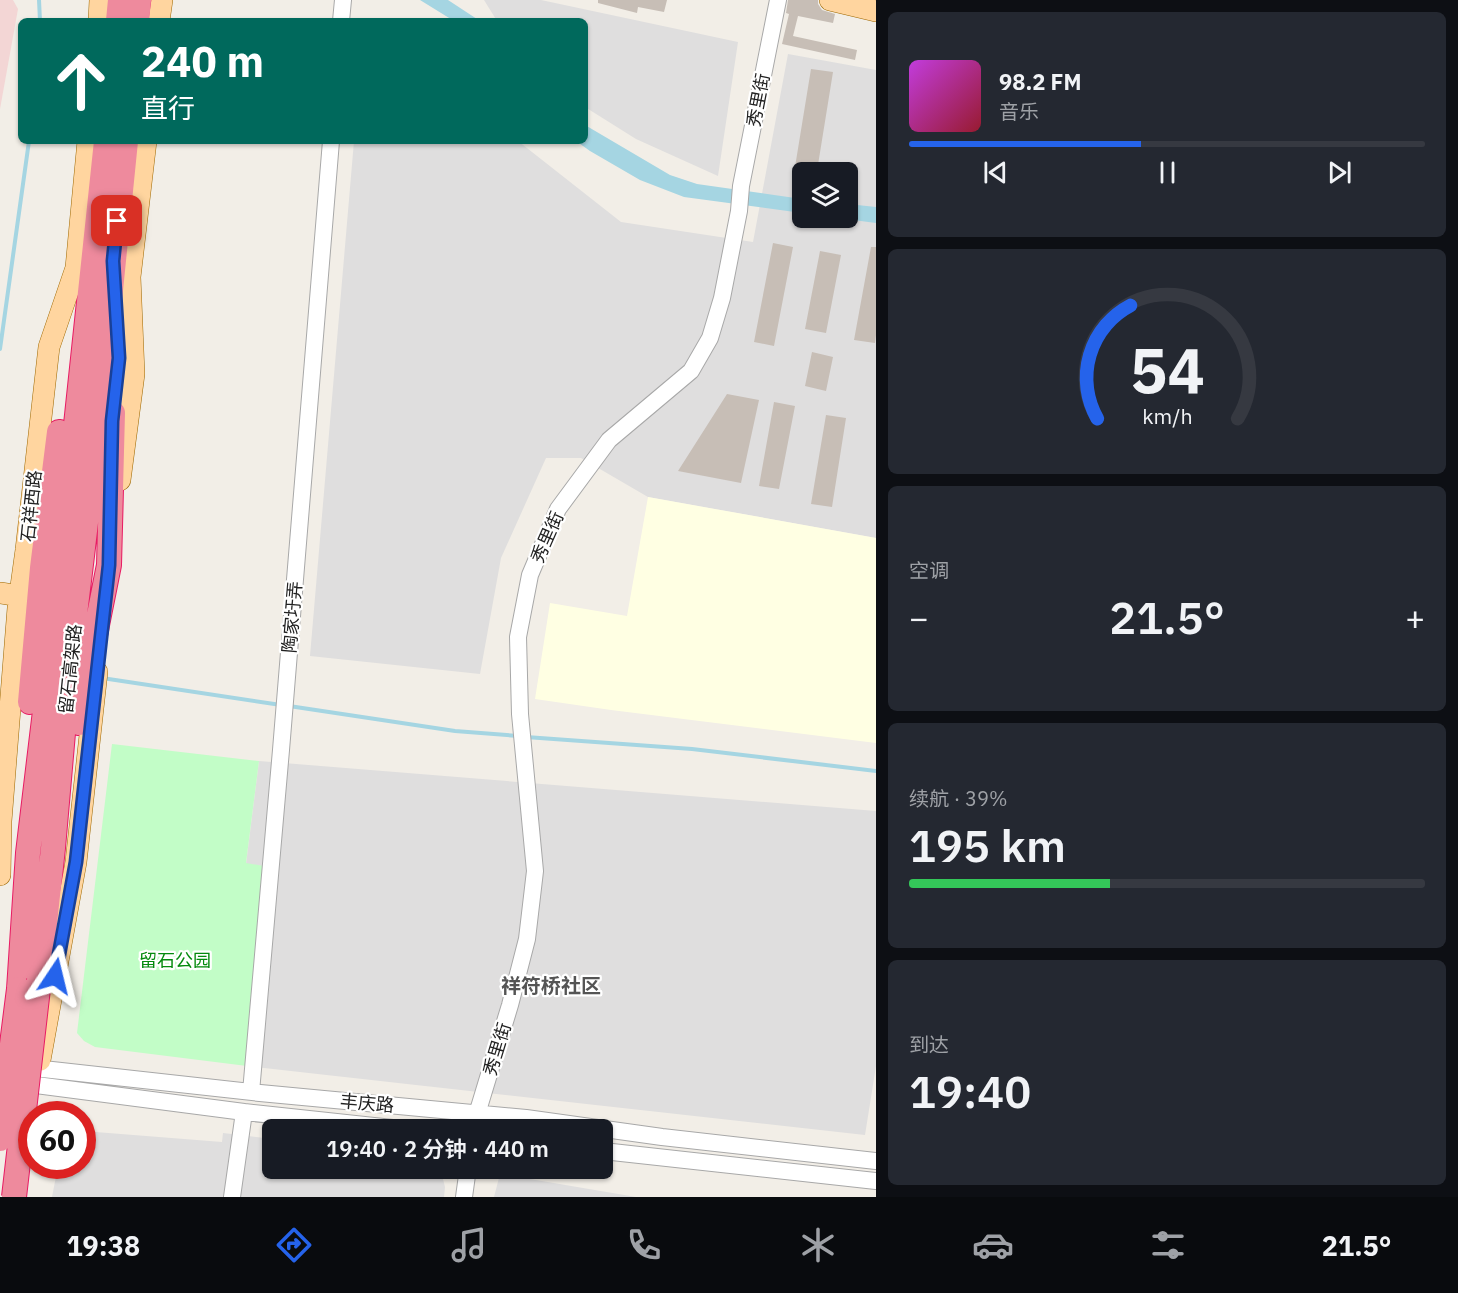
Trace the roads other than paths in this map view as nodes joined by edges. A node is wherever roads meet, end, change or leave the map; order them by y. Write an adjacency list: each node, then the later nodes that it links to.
1 (100, 0): 9 (main road)
2 (120, 0): 10 (highway)
3 (139, 0): 11 (highway)
4 (162, 0): 12 (main road)
5 (343, 0): 13 (street)
6 (778, 0): 39 (street, 秀里街)
7 (830, 0): 8 (main road)
8 (876, 11)
9 (99, 18)
10 (118, 18)
11 (137, 18)
12 (159, 18)
13 (341, 18)
14 (88, 144): 19 (main road, 石祥西路)
15 (106, 144): 19 (highway, 留石高架路)
16 (125, 144): 19 (highway, 留石高架路)
17 (146, 144): 20 (main road)
18 (331, 144): 34 (street, 陶家圩弄)
19 (94, 264): 20 (highway); 21 (main road, 石祥西路); 21 (highway); 22 (highway, 留石高架路)
20 (109, 565): 22 (highway)
21 (15, 604): 22 (highway)
22 (55, 663): 23 (highway); 24 (highway); 25 (highway, 留石高架路)
23 (22, 691): 26 (main road); 27 (highway)
24 (88, 700): 28 (highway); 32 (main road)
25 (53, 727): 27 (highway, 留石高架路); 28 (highway, 留石高架路)
26 (1, 821): 29 (main road)
27 (21, 852): 30 (highway)
28 (58, 857): 30 (highway)
29 (0, 875)
30 (29, 984): 43 (highway, bridge); 49 (highway, bridge)
31 (0, 1066): 32 (street, 丰庆路)
32 (37, 1076): 33 (main road); 34 (street, 丰庆路); 35 (main road); 36 (street, 丰庆路)
33 (0, 1089)
34 (251, 1092): 38 (street, 丰庆路)
35 (34, 1101)
36 (244, 1112): 37 (street, 丰庆路); 51 (street)
37 (309, 1119)
38 (454, 1119)
39 (477, 1119)
40 (514, 1119): 41 (street, 丰庆路)
41 (533, 1119)
42 (613, 1130): 45 (street, 丰庆路)
43 (0, 1139)
44 (613, 1152): 48 (street)
45 (876, 1161)
46 (23, 1179): 50 (main road)
47 (466, 1179): 52 (street)
48 (876, 1182)
49 (14, 1197)
50 (20, 1197)
51 (232, 1197)
52 (464, 1197)

